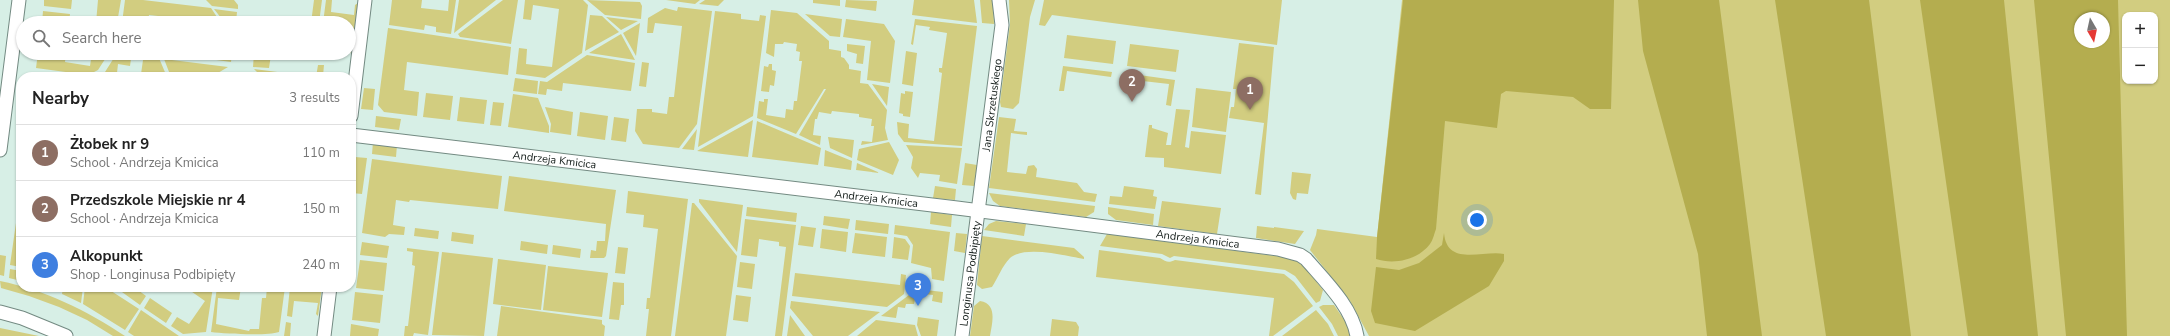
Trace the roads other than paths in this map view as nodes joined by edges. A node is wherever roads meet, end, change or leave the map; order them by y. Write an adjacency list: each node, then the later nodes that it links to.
1 (19, 0): 4 (street)
2 (365, 0): 6 (street)
3 (999, 0): 9 (street, Jana Skrzetuskiego)
4 (17, 16)
5 (16, 24): 8 (street)
6 (356, 75)
7 (356, 135): 9 (street, Andrzeja Kmicica)
8 (0, 150)
9 (977, 210): 14 (street, Longinusa Podbipięty); 15 (street, Andrzeja Kmicica)
10 (329, 292): 13 (street)
11 (0, 312): 12 (street)
12 (66, 336)
13 (324, 336)
14 (962, 336)
15 (1358, 336)

